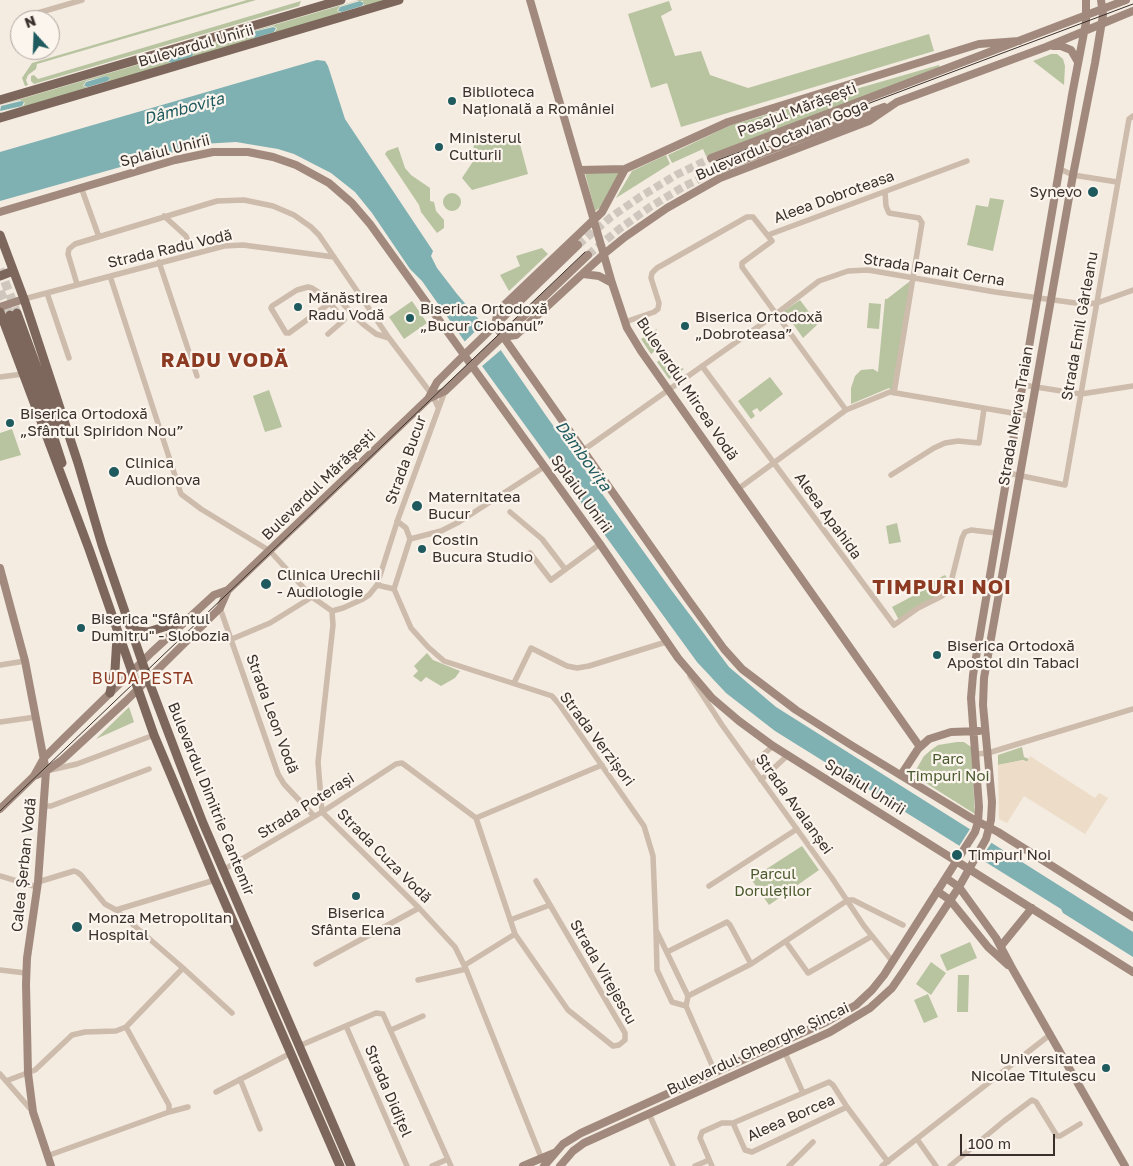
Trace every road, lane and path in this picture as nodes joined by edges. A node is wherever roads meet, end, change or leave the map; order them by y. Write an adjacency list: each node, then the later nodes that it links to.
1 (82, 0): 9 (street)
2 (340, 0): 18 (main road, Bulevardul Unirii)
3 (399, 0): 21 (main road, Bulevardul Unirii)
4 (530, 0): 27 (main road, Bulevardul Mircea Vodă)
5 (1086, 0): 11 (main road, Strada Nerva Traian)
6 (1101, 0): 8 (main road, Strada Nerva Traian)
7 (1126, 0): 8 (main road, Bulevardul Octavian Goga)
8 (1103, 9): 11 (main road, Bulevardul Octavian Goga); 12 (main road, Strada Nerva Traian)
9 (48, 10)
10 (1133, 11): 12 (main road, Bulevardul Octavian Goga)
11 (1087, 15): 13 (main road, Strada Nerva Traian); 14 (main road, Bulevardul Octavian Goga)
12 (1102, 24): 13 (main road, Bulevardul Octavian Goga); 29 (main road, Strada Nerva Traian)
13 (1084, 31): 15 (main road, Bulevardul Octavian Goga); 16 (main road, Strada Nerva Traian)
14 (1019, 41): 17 (main road, Bulevardul Octavian Goga); 26 (main road, Bulevardul Octavian Goga)
15 (1046, 47): 16 (main road); 19 (main road, Bulevardul Octavian Goga)
16 (1078, 62): 25 (main road, Strada Nerva Traian)
17 (892, 88): 23 (main road, Pasajul Mărășești)
18 (0, 100)
19 (897, 102): 28 (main road, Pasajul Mărășești); 41 (main road, Bulevardul Octavian Goga)
20 (1133, 116): 22 (street, Strada Emil Gârleanu)
21 (0, 118)
22 (1130, 126): 30 (street, Strada Emil Gârleanu)
23 (711, 158)
24 (968, 161): 32 (street, Aleea Dobroteasa)
25 (1060, 168): 29 (street); 54 (main road, Strada Nerva Traian)
26 (625, 169): 27 (main road); 35 (main road)
27 (580, 170): 35 (main road, Bulevardul Mircea Vodă)
28 (716, 170)
29 (1073, 175): 30 (street); 56 (main road, Strada Nerva Traian)
30 (1117, 182): 58 (street, Strada Emil Gârleanu)
31 (81, 187): 33 (main road, Splaiul Unirii); 38 (street); 69 (main road, Splaiul Unirii)
32 (885, 192): 37 (street, Aleea Dobroteasa); 49 (street)
33 (0, 212)
34 (164, 216): 38 (street); 40 (street); 43 (street)
35 (594, 220): 41 (main road, Bulevardul Mircea Vodă); 63 (main road)
36 (0, 235): 45 (main road, Bulevardul Dimitrie Cantemir)
37 (768, 235): 61 (street); 62 (street, Aleea Dobroteasa)
38 (99, 237): 51 (street)
39 (578, 245): 63 (main road)
40 (193, 253): 43 (street, Strada Radu Vodă); 44 (street, Strada Radu Vodă)
41 (604, 254): 46 (main road, Bulevardul Octavian Goga); 50 (main road, Bulevardul Mircea Vodă)
42 (588, 255): 67 (main road)
43 (334, 257): 66 (street)
44 (159, 262): 48 (street, Strada Radu Vodă); 74 (street)
45 (13, 271): 47 (main road); 55 (main road, Bulevardul Dimitrie Cantemir)
46 (583, 274): 50 (main road); 65 (main road, Bulevardul Octavian Goga)
47 (0, 276)
48 (110, 276): 51 (street, Strada Radu Vodă); 103 (street)
49 (914, 278): 54 (street, Strada Panait Cerna); 61 (street, Strada Panait Cerna); 81 (street)
50 (612, 283): 62 (main road, Bulevardul Mircea Vodă)
51 (77, 284): 53 (street, Strada Radu Vodă)
52 (1133, 290): 58 (street)
53 (47, 292): 55 (street, Strada Radu Vodă); 70 (street)
54 (1038, 298): 56 (street, Strada Panait Cerna); 76 (main road, Strada Nerva Traian)
55 (24, 299): 59 (main road); 101 (main road, Bulevardul Dimitrie Cantemir)
56 (1051, 299): 58 (street, Strada Panait Cerna); 78 (main road, Strada Nerva Traian)
57 (330, 303): 57 (street); 64 (street); 66 (street)
58 (1097, 303): 82 (street, Strada Emil Gârleanu)
59 (0, 308)
60 (0, 312): 73 (main road, Bulevardul Dimitrie Cantemir)
61 (776, 314): 72 (street, Strada Panait Cerna); 86 (street)
62 (625, 322): 79 (main road, Bulevardul Mircea Vodă)
63 (492, 328): 67 (main road, Splaiul Unirii); 69 (main road, Bulevardul Mărășești)
64 (328, 334)
65 (516, 335): 67 (main road); 68 (main road)
66 (389, 338): 83 (street)
67 (500, 340): 68 (main road, Splaiul Unirii); 71 (main road, Bulevardul Mărășești)
68 (514, 352): 89 (main road, Splaiul Unirii)
69 (466, 353): 71 (main road, Splaiul Unirii); 83 (main road, Bulevardul Mărășești)
70 (69, 358)
71 (474, 364): 80 (main road, Bulevardul Mărășești); 91 (main road, Splaiul Unirii)
72 (702, 366): 79 (street, Strada Panait Cerna); 90 (street, Aleea Apahida)
73 (23, 374): 75 (street); 102 (main road, Bulevardul Dimitrie Cantemir)
74 (197, 376)
75 (0, 377)
76 (1023, 385): 78 (street); 87 (main road, Strada Nerva Traian)
77 (1133, 386): 82 (street)
78 (1036, 387): 82 (street); 88 (main road, Strada Nerva Traian)
79 (669, 390): 89 (street, Strada Panait Cerna); 95 (main road, Bulevardul Mircea Vodă)
80 (444, 391): 83 (main road, Bulevardul Mărășești); 84 (street, Strada Bucur)
81 (894, 393): 85 (street); 86 (street)
82 (1081, 394): 94 (street, Strada Emil Gârleanu)
83 (431, 396): 84 (street, Strada Bucur); 103 (main road, Bulevardul Mărășești)
84 (438, 408): 97 (street, Strada Bucur)
85 (984, 409): 87 (street); 93 (street)
86 (846, 410): 90 (street)
87 (1018, 414): 88 (street); 92 (main road, Strada Nerva Traian)
88 (1030, 416): 94 (main road, Strada Nerva Traian)
89 (582, 450): 143 (main road, Splaiul Unirii)
90 (774, 464): 95 (street); 98 (street, Aleea Apahida)
91 (544, 467): 99 (street); 100 (main road, Splaiul Unirii)
92 (1008, 473): 94 (street, Strada Emil Gârleanu); 98 (main road, Strada Nerva Traian)
93 (891, 475)
94 (1020, 476): 131 (main road, Strada Nerva Traian)
95 (738, 489): 134 (main road, Bulevardul Mircea Vodă)
96 (510, 512): 106 (street)
97 (398, 521): 99 (street); 107 (street, Strada Bucur)
98 (997, 533): 130 (main road, Strada Nerva Traian)
99 (410, 539): 108 (street)
100 (600, 544): 106 (street); 117 (main road, Splaiul Unirii)
101 (102, 545): 102 (main road); 114 (main road, Bulevardul Dimitrie Cantemir)
102 (89, 549): 115 (main road, Bulevardul Dimitrie Cantemir)
103 (270, 551): 109 (main road, Bulevardul Mărășești); 110 (street)
104 (530, 553): 106 (street)
105 (0, 568): 119 (main road, Calea Șerban Vodă)
106 (565, 569)
107 (377, 584): 108 (street); 112 (street)
108 (394, 589): 124 (street, Strada Verzișori)
109 (228, 590): 111 (main road, Bulevardul Mărășești); 113 (main road, Bulevardul Mărășești)
110 (312, 596): 112 (street); 116 (street, Strada Leon Vodă)
111 (220, 608): 116 (street, Strada Leon Vodă); 123 (main road, Bulevardul Mărășești)
112 (332, 611): 148 (street, Strada Cuza Vodă)
113 (186, 620): 114 (main road); 120 (main road, Bulevardul Mărășești)
114 (130, 626): 120 (main road, Bulevardul Dimitrie Cantemir)
115 (117, 629): 122 (main road, Bulevardul Dimitrie Cantemir); 126 (main road)
116 (232, 639): 149 (street, Strada Leon Vodă)
117 (666, 642): 118 (main road, Splaiul Unirii); 124 (street)
118 (678, 658): 133 (main road, Splaiul Unirii); 140 (street, Strada Avalanșei)
119 (25, 661): 121 (street); 128 (main road, Calea Șerban Vodă)
120 (142, 662): 122 (main road, Bulevardul Mărășești); 123 (main road, Bulevardul Dimitrie Cantemir)
121 (0, 665)
122 (131, 673): 125 (main road, Bulevardul Dimitrie Cantemir); 126 (main road, Bulevardul Mărășești)
123 (148, 679): 125 (main road, Bulevardul Mărășești); 158 (main road, Bulevardul Dimitrie Cantemir)
124 (514, 683): 139 (street, Strada Verzișori)
125 (137, 690): 132 (main road, Bulevardul Dimitrie Cantemir); 142 (main road, Bulevardul Mărășești)
126 (110, 693): 138 (main road, Bulevardul Mărășești)
127 (1133, 709): 135 (street)
128 (36, 717): 129 (street); 138 (main road, Calea Șerban Vodă)
129 (0, 722)
130 (974, 731): 131 (main road); 134 (main road); 136 (main road, Strada Nerva Traian)
131 (986, 731): 135 (main road, Strada Nerva Traian)
132 (154, 735): 142 (street); 161 (main road, Bulevardul Dimitrie Cantemir)
133 (773, 746): 137 (main road, Splaiul Unirii); 140 (street)
134 (920, 747): 143 (main road)
135 (988, 752): 136 (street); 152 (main road, Strada Nerva Traian)
136 (976, 754): 151 (main road, Strada Nerva Traian)
137 (788, 755): 145 (street); 156 (main road, Splaiul Unirii)
138 (44, 758): 142 (main road, Calea Șerban Vodă); 144 (main road, Bulevardul Mărășești)
139 (602, 765): 150 (street); 176 (street, Strada Verzișori)
140 (751, 765): 145 (street, Strada Avalanșei)
141 (149, 769): 146 (street)
142 (46, 771): 144 (main road, Bulevardul Mărășești); 146 (main road, Calea Șerban Vodă)
143 (901, 775): 151 (main road, Splaiul Unirii)
144 (34, 776): 147 (main road, Bulevardul Mărășești)
145 (762, 780): 153 (street, Strada Avalanșei)
146 (44, 806): 163 (main road, Calea Șerban Vodă)
147 (0, 809)
148 (322, 812): 149 (street, Strada Poterași); 150 (street, Strada Poterași); 170 (street, Strada Cuza Vodă)
149 (314, 816): 158 (street, Strada Poterași)
150 (476, 818): 174 (street)
151 (978, 822): 152 (main road, Splaiul Unirii); 154 (main road, Strada Nerva Traian)
152 (989, 827): 155 (main road, Strada Nerva Traian); 173 (main road, Splaiul Unirii)
153 (797, 829): 164 (street); 167 (street, Strada Avalanșei)
154 (963, 852): 156 (main road, Bulevardul Gheorghe Șincai)
155 (974, 859): 157 (main road, Bulevardul Gheorghe Șincai)
156 (957, 861): 157 (main road, Splaiul Unirii); 160 (main road, Bulevardul Gheorghe Șincai)
157 (968, 868): 165 (main road, Bulevardul Gheorghe Șincai); 171 (main road, Splaiul Unirii)
158 (223, 870): 200 (main road, Bulevardul Dimitrie Cantemir)
159 (0, 876): 163 (street)
160 (946, 878): 165 (main road); 166 (main road, Bulevardul Gheorghe Șincai)
161 (215, 880): 172 (street); 201 (main road, Bulevardul Dimitrie Cantemir)
162 (536, 881): 169 (street, Strada Vitejescu)
163 (37, 884): 172 (street); 190 (main road, Calea Șerban Vodă)
164 (709, 886)
165 (959, 886): 168 (main road, Bulevardul Gheorghe Șincai); 180 (main road)
166 (937, 892): 168 (main road); 182 (main road, Bulevardul Gheorghe Șincai)
167 (848, 900): 175 (street); 178 (street, Strada Avalanșei); 179 (street)
168 (950, 900): 187 (main road); 202 (main road, Bulevardul Gheorghe Șincai)
169 (550, 905): 174 (street); 177 (street, Strada Vitejescu)
170 (419, 908): 183 (street); 185 (street, Strada Cuza Vodă)
171 (1032, 908): 180 (main road); 189 (main road, Splaiul Unirii)
172 (116, 910): 186 (street)
173 (1133, 917)
174 (510, 920): 177 (street)
175 (903, 925)
176 (656, 930): 181 (street, Strada Verzișori); 193 (street, Strada Verzișori)
177 (515, 934): 185 (street)
178 (872, 936): 179 (street); 182 (street, Strada Avalanșei)
179 (786, 942): 184 (street)
180 (1001, 946): 187 (main road)
181 (668, 952): 184 (street); 192 (street, Strada Verzișori)
182 (893, 962): 203 (main road, Bulevardul Gheorghe Șincai)
183 (316, 964)
184 (752, 964): 192 (street)
185 (465, 967): 191 (street); 223 (street, Strada Cuza Vodă)
186 (183, 968): 194 (street); 197 (street)
187 (1012, 968): 199 (main road)
188 (0, 970): 190 (street)
189 (1133, 972)
190 (26, 973): 204 (main road, Calea Șerban Vodă)
191 (418, 980)
192 (688, 996): 193 (street)
193 (686, 1006): 203 (street)
194 (232, 1013)
195 (423, 1016): 198 (street)
196 (346, 1026): 198 (street); 200 (street); 228 (street, Strada Didițel)
197 (126, 1027): 204 (street); 213 (street)
198 (391, 1030): 221 (street)
199 (1051, 1034): 218 (street); 240 (main road)
200 (300, 1046): 227 (main road, Bulevardul Dimitrie Cantemir)
201 (291, 1053): 206 (street); 226 (main road, Bulevardul Dimitrie Cantemir)
202 (785, 1053): 209 (street, Aleea Borcea); 214 (main road, Bulevardul Gheorghe Șincai)
203 (715, 1072): 223 (main road, Bulevardul Gheorghe Șincai)
204 (28, 1073): 207 (street); 212 (main road, Calea Șerban Vodă)
205 (0, 1074): 207 (street)
206 (240, 1079): 208 (street); 217 (street)
207 (6, 1081): 212 (street)
208 (216, 1092)
209 (803, 1093): 211 (street, Aleea Borcea); 215 (street, Aleea Borcea)
210 (188, 1107): 213 (street)
211 (847, 1107): 215 (street, Aleea Borcea); 224 (street, Aleea Borcea)
212 (33, 1112): 220 (main road, Calea Șerban Vodă)
213 (169, 1112): 220 (street)
214 (650, 1114): 232 (main road, Bulevardul Gheorghe Șincai); 233 (street)
215 (733, 1124): 222 (street, Aleea Borcea)
216 (1080, 1124): 239 (street)
217 (260, 1128)
218 (917, 1139): 224 (street); 238 (street)
219 (813, 1142): 236 (street)
220 (47, 1156): 225 (main road, Calea Șerban Vodă)
221 (448, 1159): 229 (street); 230 (street)
222 (709, 1160): 234 (street); 235 (street, Aleea Borcea)
223 (543, 1162): 231 (main road, Bulevardul Gheorghe Șincai)
224 (888, 1162): 237 (street)
225 (51, 1166)
226 (340, 1166)
227 (351, 1166)
228 (407, 1166)
229 (432, 1166)
230 (451, 1166)
231 (523, 1166)
232 (560, 1166)
233 (673, 1166)
234 (696, 1166)
235 (712, 1166)
236 (789, 1166)
237 (882, 1166)
238 (936, 1166)
239 (950, 1166)
240 (1125, 1166)

